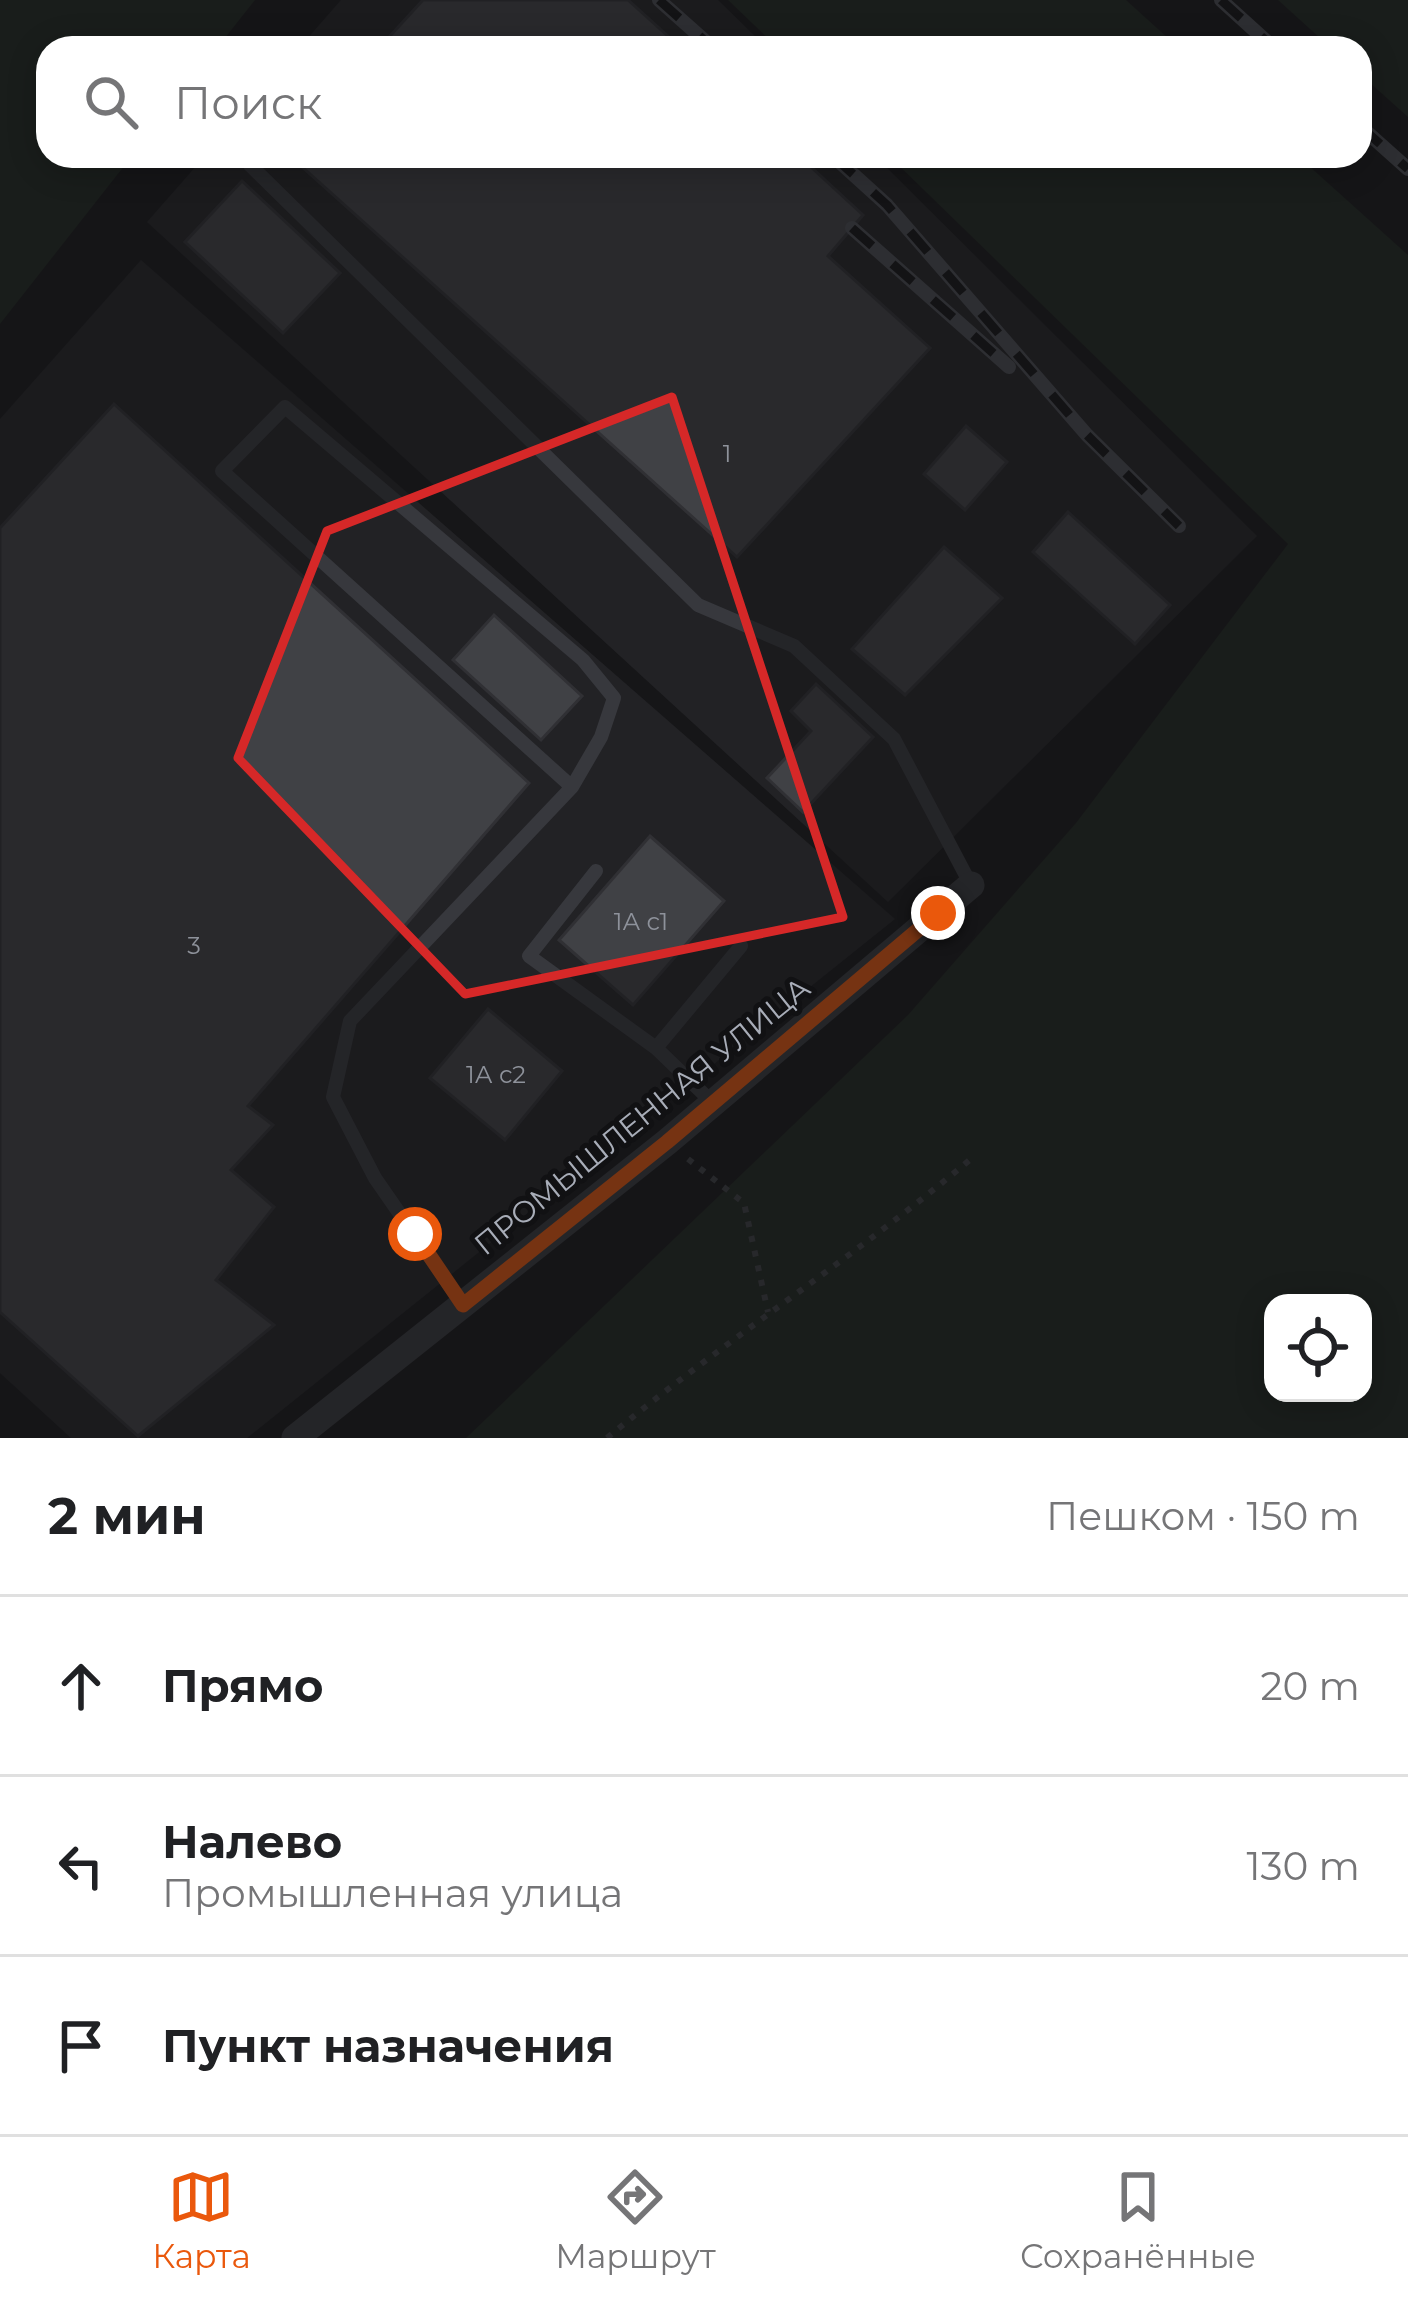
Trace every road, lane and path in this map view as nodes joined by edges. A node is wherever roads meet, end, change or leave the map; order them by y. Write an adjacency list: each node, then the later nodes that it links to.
1 (253, 168): 4 (lane)
2 (572, 787): 2 (lane); 10 (lane)
3 (596, 871): 6 (lane)
4 (971, 885): 7 (street, ПРОМЫШЛЕННАЯ УЛИЦА)
5 (741, 946): 6 (lane)
6 (656, 1048): 7 (lane)
7 (713, 1103): 8 (street, ПРОМЫШЛЕННАЯ УЛИЦА)
8 (667, 1142): 10 (street, ПРОМЫШЛЕННАЯ УЛИЦА); 11 (path)
9 (972, 1158): 11 (path)
10 (463, 1305): 12 (street, ПРОМЫШЛЕННАЯ УЛИЦА)
11 (768, 1312): 13 (path)
12 (296, 1438)
13 (607, 1438)

